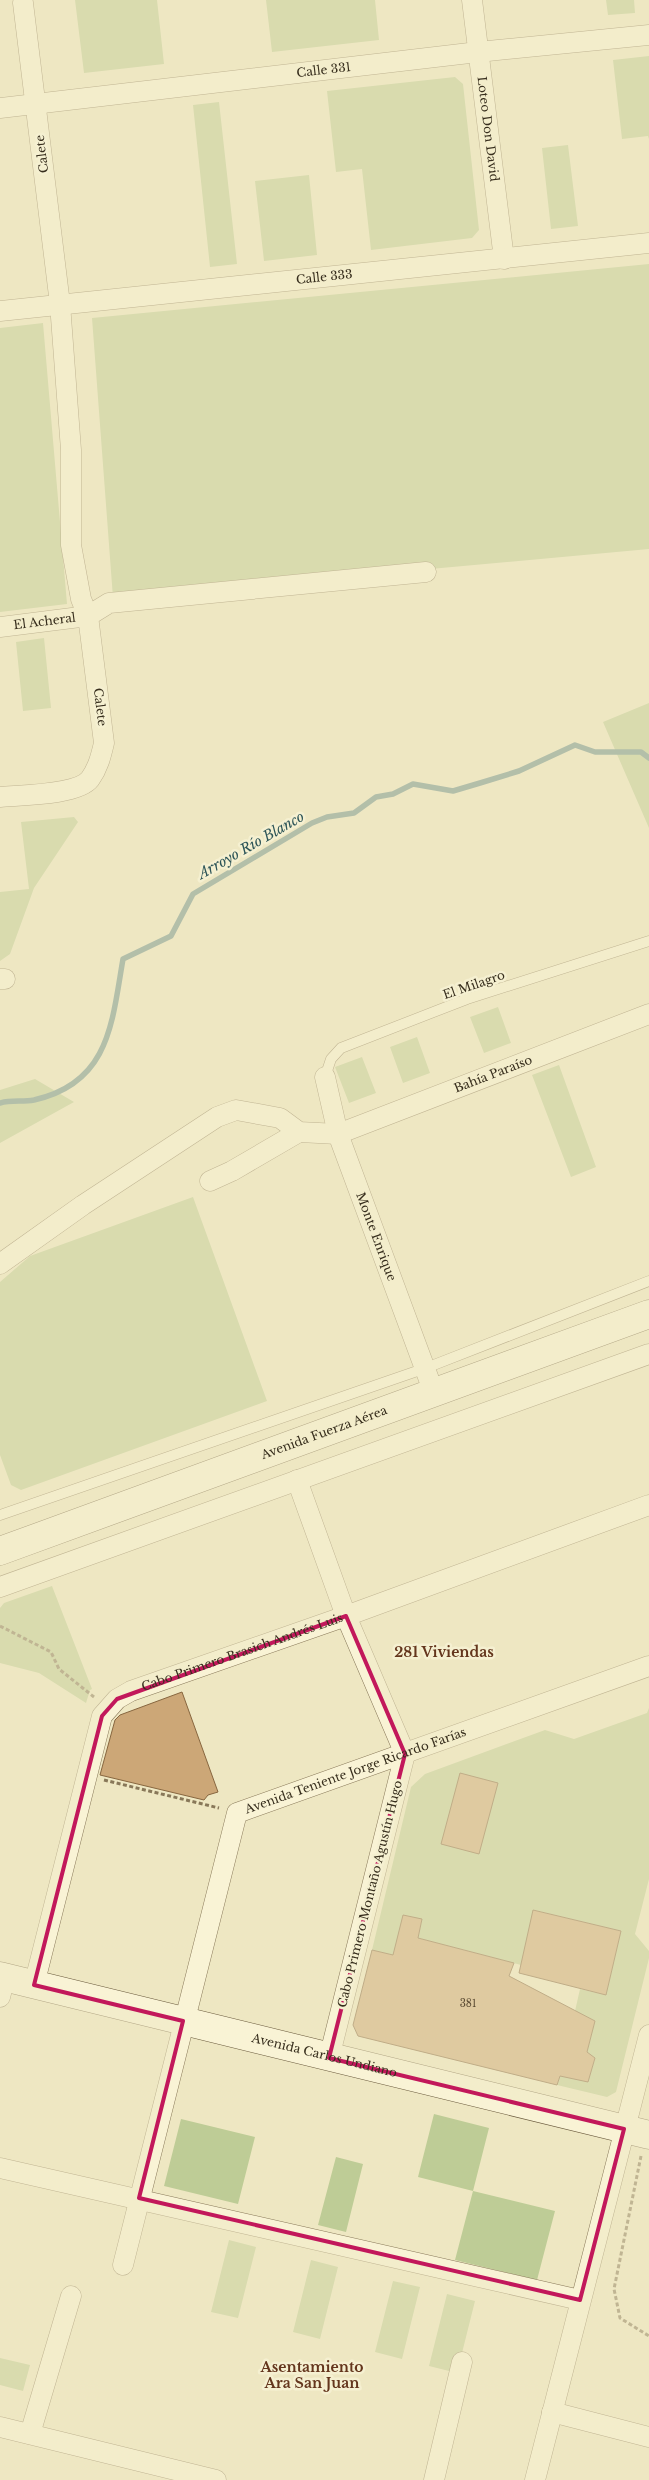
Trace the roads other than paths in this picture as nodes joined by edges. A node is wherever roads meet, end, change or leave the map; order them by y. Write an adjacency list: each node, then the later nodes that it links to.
1 (472, 0): 4 (street, Loteo Don David)
2 (23, 3): 5 (street, Calete)
3 (649, 35): 4 (street, Calle 331)
4 (478, 52): 5 (street, Calle 331); 8 (street, Loteo Don David)
5 (36, 104): 6 (street, Calle 331); 9 (street, Calete)
6 (0, 108)
7 (649, 243): 8 (street, Calle 333)
8 (504, 259): 9 (street, Calle 333)
9 (60, 304): 10 (street, Calle 333); 12 (street, Calete)
10 (0, 311)
11 (426, 572): 12 (street)
12 (88, 616): 13 (street, El Acheral); 14 (street, Calete)
13 (0, 627)
14 (0, 797)
15 (649, 941): 17 (lane, El Milagro)
16 (649, 1014): 19 (street, Bahía Paraíso)
17 (325, 1077): 19 (street, Monte Enrique)
18 (299, 1132): 19 (street); 20 (street); 21 (street)
19 (338, 1134): 25 (street, Monte Enrique)
20 (210, 1181)
21 (0, 1264)
22 (649, 1281): 25 (lane)
23 (649, 1314): 25 (main road, Avenida Fuerza Aérea)
24 (649, 1354): 26 (street)
25 (430, 1381): 28 (lane); 29 (main road, Avenida Fuerza Aérea)
26 (297, 1480): 30 (street); 31 (street)
27 (649, 1505): 31 (street, Cabo Primero Brasich Andrés Luis)
28 (0, 1515)
29 (0, 1551)
30 (0, 1587)
31 (346, 1616): 33 (street); 35 (street, Cabo Primero Brasich Andrés Luis)
32 (649, 1666): 33 (street, Avenida Teniente Jorge Ricardo Farías)
33 (405, 1754): 36 (street, Avenida Teniente Jorge Ricardo Farías); 38 (street, Cabo Primero Montaño Agustín Hugo)
34 (2, 1984): 35 (main road, Avenida Carlos Undiano)
35 (34, 1985): 36 (main road, Avenida Carlos Undiano)
36 (183, 2021): 38 (main road, Avenida Carlos Undiano); 41 (street, Avenida Teniente Jorge Ricardo Farías)
37 (649, 2035): 39 (street)
38 (330, 2058): 39 (main road, Avenida Carlos Undiano)
39 (642, 2131): 44 (street)
40 (0, 2168): 41 (street)
41 (139, 2198): 42 (street, Avenida Teniente Jorge Ricardo Farías); 44 (street)
42 (123, 2265)
43 (71, 2296): 48 (street)
44 (580, 2300): 46 (street)
45 (462, 2362): 51 (street)
46 (552, 2412): 49 (street); 52 (street)
47 (0, 2427): 48 (street)
48 (30, 2434): 50 (street)
49 (649, 2437)
50 (216, 2480)
51 (434, 2480)
52 (535, 2480)

